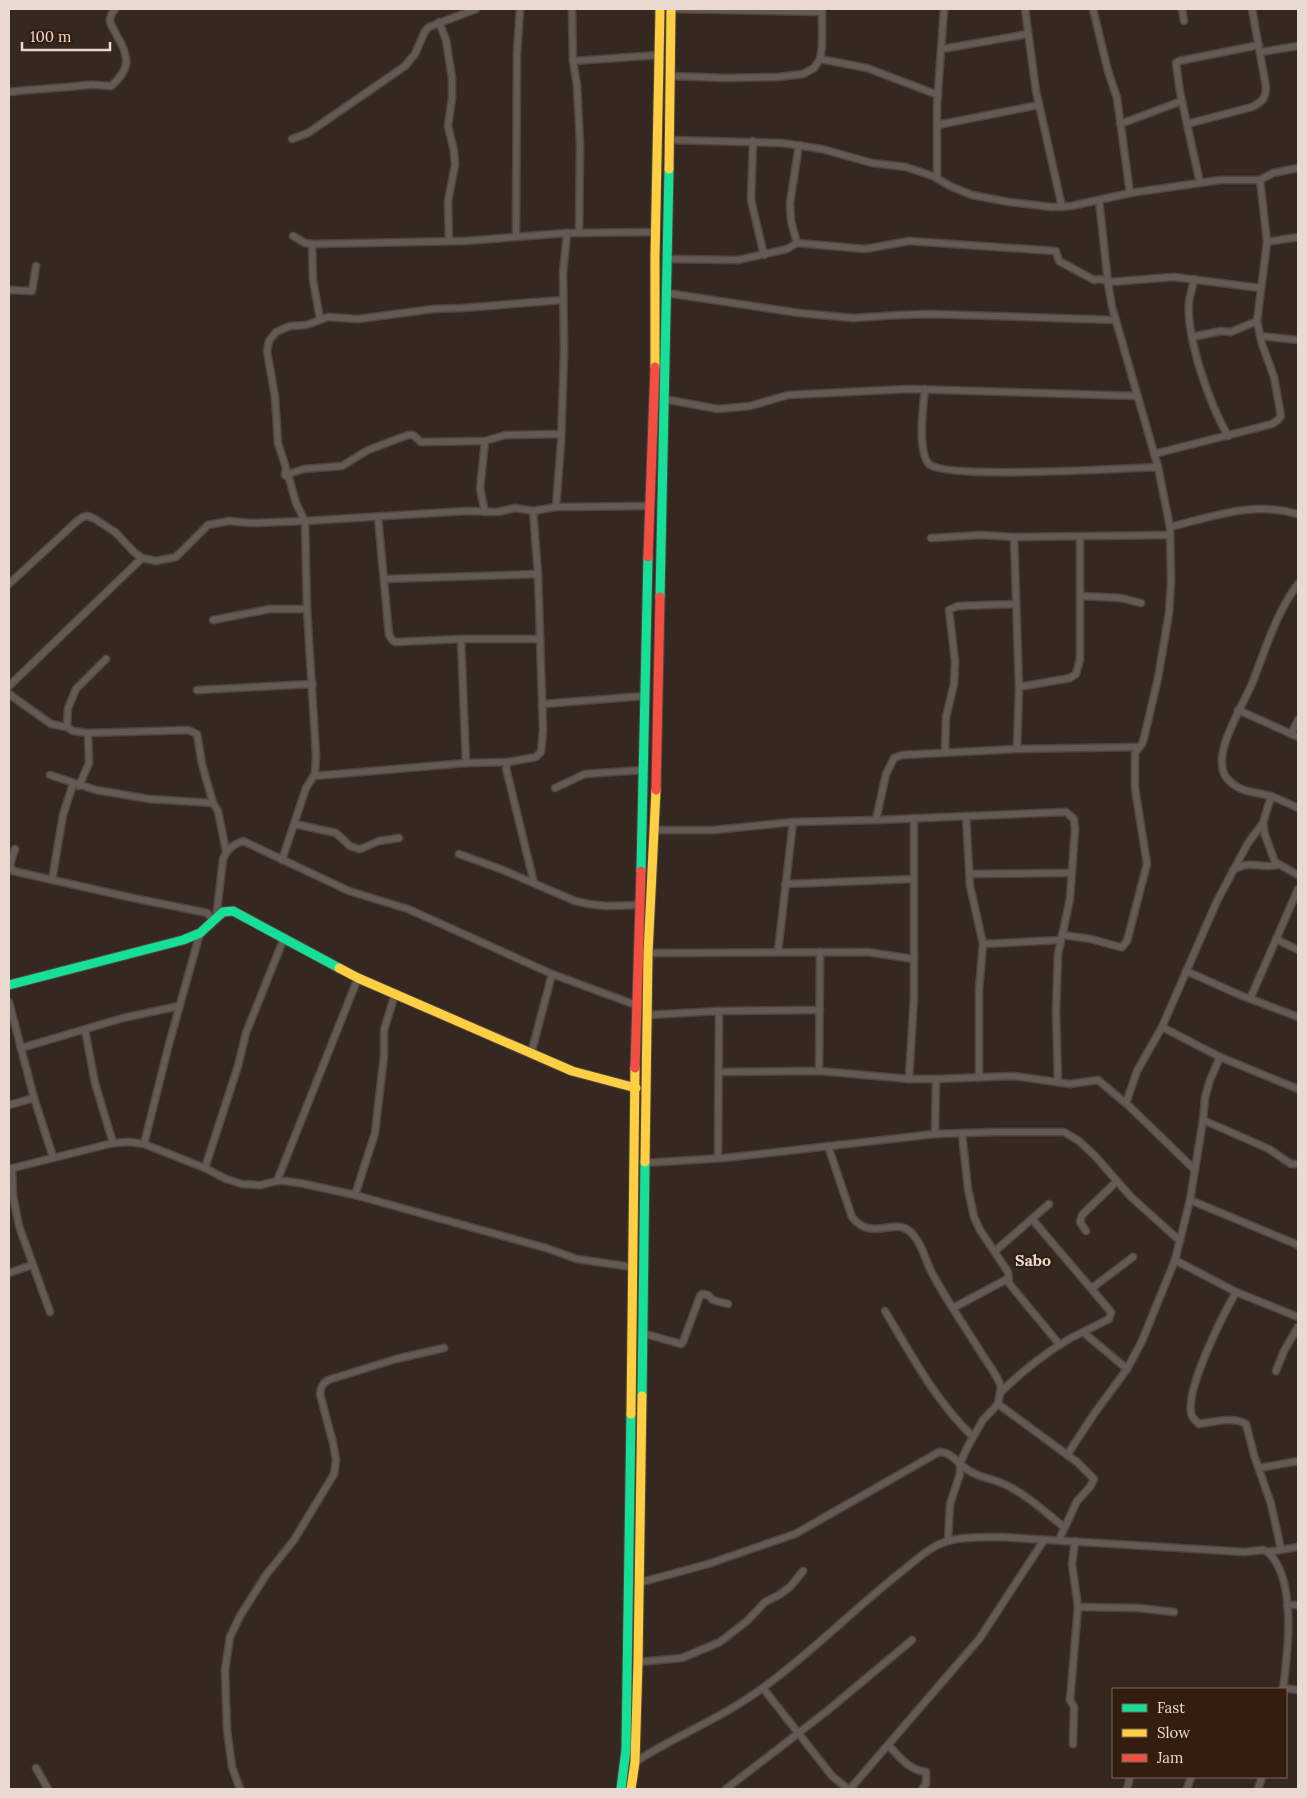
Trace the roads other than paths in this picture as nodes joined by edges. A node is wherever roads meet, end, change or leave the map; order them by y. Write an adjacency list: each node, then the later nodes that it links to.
1 (115, 9): 23 (street)
2 (476, 9): 14 (street)
3 (520, 9): 45 (street)
4 (572, 9): 21 (street)
5 (660, 9): 19 (main road)
6 (671, 9): 12 (street); 22 (main road)
7 (944, 9): 18 (street)
8 (1025, 9): 15 (street)
9 (1093, 9): 27 (street)
10 (1182, 9): 13 (street)
11 (1252, 9): 17 (street)
12 (822, 10): 20 (street)
13 (1184, 21)
14 (438, 22): 30 (street); 47 (street)
15 (1028, 34): 18 (street); 26 (street)
16 (1298, 46): 17 (street)
17 (1260, 48): 25 (street); 28 (street)
18 (942, 49): 24 (street)
19 (659, 55): 21 (street); 42 (main road)
20 (820, 59): 22 (street); 24 (street)
21 (573, 61): 43 (street)
22 (672, 76): 31 (main road)
23 (9, 92)
24 (938, 96): 29 (street)
25 (1182, 101): 27 (street); 28 (street)
26 (1039, 105): 29 (street); 40 (street)
27 (1120, 124): 38 (street)
28 (1187, 124): 37 (street)
29 (937, 125): 35 (street)
30 (292, 138)
31 (670, 140): 32 (street); 52 (main road)
32 (753, 141): 33 (street); 51 (street)
33 (799, 145): 35 (street); 49 (street)
34 (1298, 168): 36 (street)
35 (937, 177): 40 (street)
36 (1260, 180): 37 (street); 48 (street)
37 (1200, 183): 38 (street)
38 (1130, 193): 39 (street)
39 (1099, 200): 40 (street); 55 (street)
40 (1062, 207)
41 (567, 232): 43 (street); 45 (street); 59 (street)
42 (656, 232): 43 (street); 68 (main road)
43 (578, 233)
44 (293, 236): 50 (street)
45 (516, 236): 47 (street)
46 (1298, 237): 48 (street)
47 (449, 242): 50 (street)
48 (1267, 242): 56 (street)
49 (797, 243): 51 (street); 55 (street)
50 (312, 244): 60 (street)
51 (764, 255): 52 (street)
52 (668, 260): 58 (main road)
53 (36, 266): 57 (street)
54 (1194, 279): 55 (street); 56 (street); 64 (street)
55 (1109, 282): 61 (street)
56 (1260, 288): 62 (street)
57 (9, 290)
58 (667, 293): 61 (street); 69 (main road)
59 (563, 300): 60 (street); 70 (street)
60 (320, 319): 75 (street)
61 (1116, 320): 67 (street)
62 (1257, 321): 63 (street); 64 (street)
63 (1260, 336): 65 (street); 71 (street)
64 (1192, 337): 71 (street)
65 (1298, 340)
66 (925, 389): 67 (street); 69 (street); 74 (street)
67 (1138, 396): 73 (street)
68 (655, 397): 69 (street); 76 (main road)
69 (665, 400): 133 (main road)
70 (561, 434): 72 (street); 77 (street)
71 (1228, 436): 73 (street)
72 (485, 441): 75 (street); 78 (street)
73 (1154, 454): 74 (street)
74 (1158, 467): 83 (street)
75 (285, 475): 82 (street)
76 (649, 506): 77 (street); 106 (main road)
77 (556, 507): 79 (street)
78 (484, 512): 79 (street); 81 (street)
79 (533, 512): 89 (street)
80 (1298, 514): 83 (street)
81 (378, 517): 82 (street); 90 (street)
82 (305, 522): 88 (street); 96 (street)
83 (1170, 527): 84 (street)
84 (1170, 535): 86 (street); 114 (street)
85 (1014, 537): 86 (street); 87 (street); 95 (street)
86 (1080, 537): 93 (street)
87 (931, 538)
88 (142, 558): 91 (street); 102 (street)
89 (538, 574): 90 (street); 98 (street)
90 (384, 579): 99 (street)
91 (9, 584)
92 (1298, 584): 108 (street)
93 (1081, 596): 94 (street); 103 (street)
94 (1141, 603)
95 (1016, 604): 103 (street); 116 (street)
96 (308, 609): 97 (street); 101 (street)
97 (213, 620)
98 (540, 638): 99 (street); 107 (street)
99 (461, 639): 118 (street)
100 (106, 659): 110 (street)
101 (313, 684): 104 (street); 121 (street)
102 (9, 686)
103 (1020, 687): 115 (street)
104 (197, 690)
105 (9, 694): 110 (street)
106 (645, 696): 107 (street); 119 (main road)
107 (542, 704): 117 (street)
108 (1238, 710): 112 (street); 124 (street)
109 (1298, 720): 112 (street)
110 (67, 727): 111 (street)
111 (88, 733): 122 (street); 125 (street)
112 (1291, 734): 113 (street)
113 (1298, 737)
114 (1139, 747): 115 (street); 152 (street)
115 (1017, 749): 116 (street)
116 (946, 752): 129 (street)
117 (508, 762): 118 (street); 146 (street)
118 (466, 763): 121 (street)
119 (643, 770): 123 (street); 149 (main road)
120 (50, 775): 122 (street)
121 (314, 776): 132 (street)
122 (76, 785): 125 (street); 145 (street)
123 (555, 788)
124 (1272, 796): 126 (street); 131 (street)
125 (213, 803): 136 (street)
126 (1298, 808)
127 (966, 816): 128 (street); 141 (street); 142 (street)
128 (914, 818): 129 (street); 144 (street)
129 (876, 820): 130 (street)
130 (793, 822): 133 (street); 147 (street)
131 (1263, 823): 139 (street); 140 (street)
132 (295, 824): 134 (street); 138 (street)
133 (654, 830): 159 (main road)
134 (399, 838)
135 (15, 849): 145 (street)
136 (226, 851): 138 (street); 150 (street)
137 (459, 854): 146 (street)
138 (282, 860): 162 (street)
139 (1277, 865): 140 (street); 143 (street)
140 (1232, 871): 161 (street)
141 (1071, 873): 142 (street); 152 (street)
142 (970, 874): 155 (street)
143 (1298, 875)
144 (914, 879): 147 (street); 160 (street)
145 (52, 880): 150 (street)
146 (534, 883): 149 (street)
147 (785, 884): 157 (street)
148 (1298, 889): 154 (street)
149 (640, 905): 168 (main road)
150 (215, 920): 151 (main road); 153 (main road)
151 (200, 933): 164 (main road); 169 (street)
152 (1061, 937): 155 (street); 184 (street)
153 (284, 938): 163 (main road); 200 (street)
154 (1276, 939): 156 (street); 166 (street)
155 (983, 944): 181 (street)
156 (1298, 950)
157 (778, 951): 158 (street); 159 (street)
158 (820, 952): 160 (street); 170 (street)
159 (648, 953): 172 (main road)
160 (914, 959): 182 (street)
161 (1186, 971): 166 (street); 174 (street)
162 (552, 974): 168 (street); 177 (street)
163 (358, 978): 165 (main road); 203 (street)
164 (9, 985)
165 (395, 994): 177 (main road); 205 (street)
166 (1250, 998): 173 (street)
167 (9, 1002): 176 (street)
168 (636, 1005): 185 (main road)
169 (180, 1006): 175 (street); 194 (street)
170 (820, 1010): 171 (street); 179 (street)
171 (719, 1011): 172 (street); 180 (street)
172 (647, 1015): 198 (main road)
173 (1298, 1017)
174 (1162, 1027): 178 (street); 188 (street)
175 (85, 1030): 176 (street); 193 (street)
176 (21, 1048): 187 (street)
177 (532, 1054): 185 (main road)
178 (1220, 1057): 186 (street); 190 (street)
179 (819, 1071): 180 (street); 182 (street)
180 (719, 1072): 197 (street)
181 (979, 1077): 183 (street); 184 (street)
182 (909, 1079): 183 (street)
183 (936, 1079): 191 (street)
184 (1058, 1082): 188 (street)
185 (636, 1088): 216 (main road)
186 (1298, 1089)
187 (34, 1098): 189 (street); 196 (street)
188 (1126, 1103): 202 (street)
189 (9, 1105)
190 (1203, 1120): 199 (street); 202 (street)
191 (935, 1134): 192 (street); 195 (street)
192 (962, 1134): 204 (street); 212 (street)
193 (114, 1143): 194 (street); 196 (street)
194 (144, 1144): 200 (street)
195 (828, 1146): 197 (street); 222 (street)
196 (53, 1157): 201 (street)
197 (718, 1158): 198 (street)
198 (644, 1163): 228 (main road)
199 (1298, 1164)
200 (205, 1168): 203 (street)
201 (10, 1169): 215 (street)
202 (1195, 1170): 206 (street)
203 (277, 1181): 205 (street)
204 (1117, 1181): 209 (street); 210 (street)
205 (355, 1195): 216 (street)
206 (1190, 1200): 210 (street); 211 (street)
207 (1050, 1204): 208 (street)
208 (1032, 1219): 212 (street); 219 (street)
209 (1086, 1231)
210 (1180, 1241): 214 (street)
211 (1297, 1242)
212 (995, 1251): 218 (street)
213 (1133, 1257): 219 (street)
214 (1175, 1260): 220 (street); 231 (street)
215 (32, 1264): 217 (street); 224 (street)
216 (632, 1268): 265 (main road)
217 (9, 1273)
218 (1009, 1278): 222 (street); 229 (street)
219 (1092, 1288): 227 (street)
220 (1236, 1292): 225 (street); 239 (street)
221 (728, 1304): 228 (street)
222 (953, 1308): 233 (street)
223 (885, 1311): 235 (street)
224 (50, 1312)
225 (1298, 1318)
226 (1298, 1327): 232 (street)
227 (1083, 1332): 229 (street); 231 (street)
228 (642, 1334): 249 (main road)
229 (1060, 1345): 233 (street)
230 (444, 1348): 264 (street)
231 (1127, 1369): 236 (street)
232 (1276, 1371)
233 (1001, 1393): 234 (street)
234 (998, 1404): 235 (street); 236 (street)
235 (973, 1437): 238 (street)
236 (1067, 1455): 240 (street)
237 (1298, 1461): 239 (street)
238 (960, 1463): 240 (street); 243 (street); 249 (street)
239 (1259, 1468): 246 (street)
240 (1064, 1527): 242 (street)
241 (1044, 1540): 242 (street); 243 (street); 260 (street)
242 (1059, 1540): 244 (street)
243 (948, 1541): 256 (street)
244 (1075, 1541): 247 (street); 252 (street)
245 (1298, 1547): 246 (street)
246 (1281, 1549): 247 (street)
247 (1268, 1552): 250 (street)
248 (803, 1571): 255 (street)
249 (638, 1583): 255 (main road)
250 (1287, 1605): 251 (street); 257 (street)
251 (1298, 1605)
252 (1078, 1608): 253 (street); 259 (street)
253 (1174, 1612)
254 (912, 1640): 258 (street)
255 (638, 1662): 261 (main road)
256 (764, 1688): 258 (street); 261 (street)
257 (1283, 1688)
258 (799, 1733): 267 (street); 268 (street)
259 (1073, 1744)
260 (888, 1745): 268 (street); 269 (street)
261 (635, 1762): 266 (main road)
262 (36, 1768): 263 (street)
263 (48, 1789)
264 (240, 1789)
265 (621, 1789)
266 (631, 1789)
267 (726, 1789)
268 (849, 1789)
269 (922, 1789)

